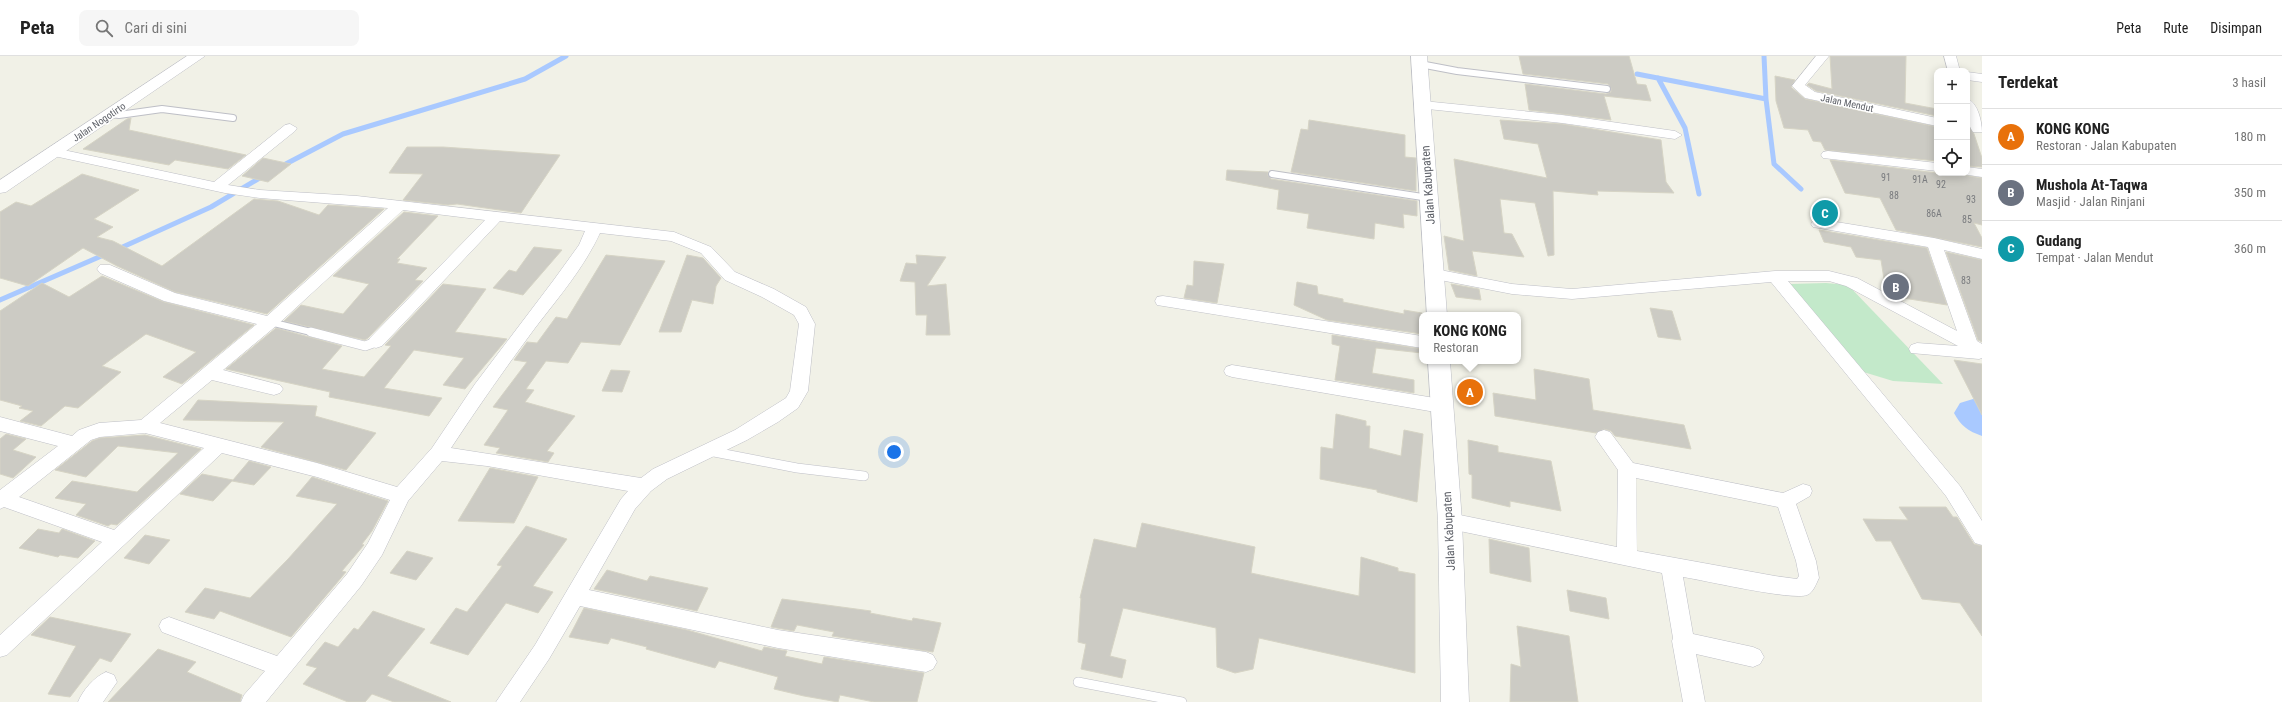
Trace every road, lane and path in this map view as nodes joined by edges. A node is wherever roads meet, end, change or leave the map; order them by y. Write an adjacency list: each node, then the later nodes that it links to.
1 (197, 56): 11 (street, Jalan Nogotirto)
2 (1823, 56): 13 (street, Jalan Mendut)
3 (1950, 56): 5 (street)
4 (1420, 60): 8 (lane); 10 (main road, Jalan Kabupaten)
5 (1953, 68)
6 (1970, 76): 7 (street)
7 (1982, 78)
8 (1607, 89)
9 (1967, 104): 15 (street)
10 (1423, 105): 16 (street); 25 (main road, Jalan Kabupaten)
11 (111, 114): 12 (lane); 17 (street, Jalan Nogotirto)
12 (233, 118)
13 (1934, 121)
14 (290, 128): 24 (street)
15 (1976, 129)
16 (1675, 135)
17 (54, 152): 23 (street, Jalan Nogotirto); 24 (street)
18 (1828, 155): 19 (street)
19 (1934, 167)
20 (1970, 171): 21 (street)
21 (1982, 173)
22 (1272, 174): 25 (lane)
23 (0, 188)
24 (221, 188): 26 (street)
25 (1429, 198): 34 (main road, Jalan Kabupaten)
26 (400, 205): 27 (street); 38 (street)
27 (496, 217): 29 (street); 39 (street)
28 (1818, 224): 30 (street)
29 (594, 229): 53 (street); 54 (street)
30 (1934, 243): 31 (street); 42 (street)
31 (1978, 253): 32 (street)
32 (1982, 269)
33 (105, 270): 38 (street)
34 (1435, 274): 35 (street); 37 (main road, Jalan Kabupaten)
35 (1775, 276): 42 (street); 63 (street)
36 (1163, 301): 40 (street)
37 (1437, 312)
38 (270, 322): 39 (lane); 45 (street)
39 (376, 342)
40 (1419, 342)
41 (1918, 349): 42 (street)
42 (1978, 349)
43 (1439, 364): 47 (main road, Jalan Kabupaten)
44 (1232, 371): 47 (street)
45 (209, 372): 46 (street); 49 (street)
46 (274, 389)
47 (1441, 406): 62 (main road, Jalan Kabupaten)
48 (0, 424): 51 (street)
49 (145, 426): 51 (street); 52 (street)
50 (1604, 437): 55 (street)
51 (74, 443): 60 (street)
52 (219, 445): 59 (street); 64 (street)
53 (706, 451): 56 (lane); 57 (street)
54 (438, 453): 57 (street); 59 (street)
55 (1626, 469): 61 (street); 65 (street)
56 (864, 476)
57 (644, 486): 67 (street)
58 (1803, 491): 61 (street)
59 (402, 496): 73 (street)
60 (1, 499): 64 (street)
61 (1785, 501): 66 (street)
62 (1450, 521): 65 (street); 80 (main road, Jalan Kabupaten)
63 (1982, 537)
64 (117, 539): 70 (street)
65 (1627, 558): 66 (street)
66 (1671, 566): 69 (street)
67 (575, 596): 72 (street); 78 (street)
68 (169, 626): 73 (street)
69 (1682, 641): 71 (street); 81 (street)
70 (0, 648)
71 (1753, 657)
72 (926, 662)
73 (281, 667): 77 (street)
74 (106, 682): 76 (street)
75 (1078, 682): 79 (lane)
76 (89, 702)
77 (252, 702)
78 (507, 702)
79 (1182, 702)
80 (1455, 702)
81 (1694, 702)

